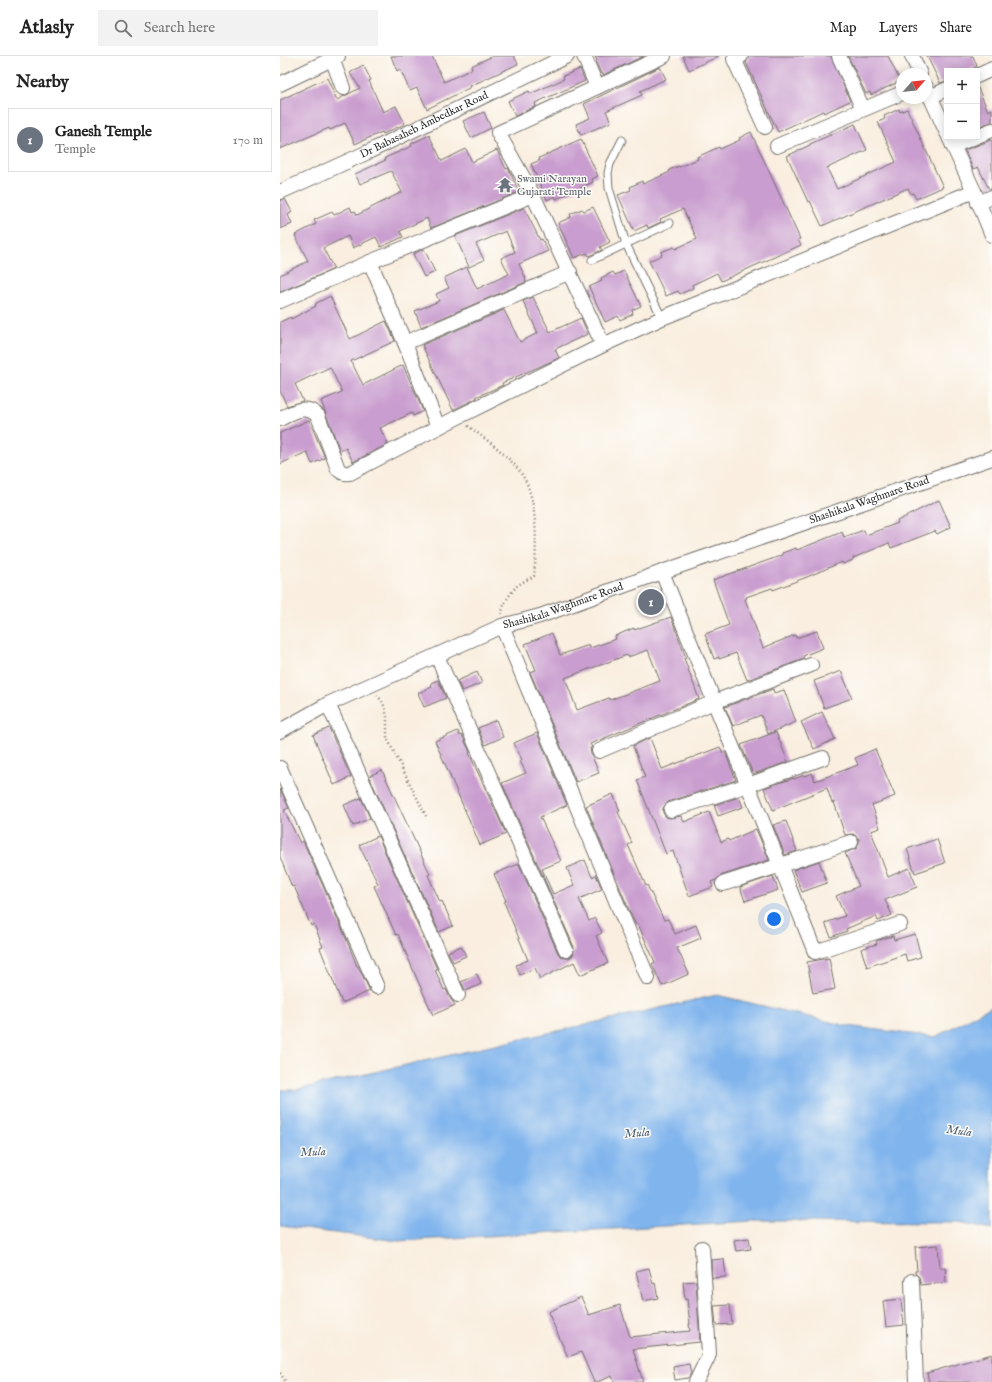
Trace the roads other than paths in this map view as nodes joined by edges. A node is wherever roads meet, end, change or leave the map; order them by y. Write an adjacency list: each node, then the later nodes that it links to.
1 (567, 56): 27 (street, Dr Babasaheb Ambedkar Road)
2 (584, 56): 12 (street)
3 (664, 56): 12 (street)
4 (741, 56): 19 (street)
5 (838, 56): 18 (street)
6 (912, 56): 8 (street)
7 (334, 57): 11 (street); 13 (street)
8 (917, 68)
9 (992, 69): 10 (street)
10 (980, 75)
11 (280, 84)
12 (597, 87): 28 (street)
13 (343, 88)
14 (944, 89): 15 (street)
15 (932, 91)
16 (896, 95): 18 (street)
17 (932, 101): 20 (street)
18 (863, 109): 26 (street)
19 (765, 127)
20 (944, 127)
21 (992, 130): 22 (street)
22 (980, 135)
23 (622, 140): 33 (lane)
24 (961, 140): 25 (street)
25 (951, 142): 29 (street)
26 (777, 146)
27 (280, 192)
28 (533, 195): 35 (street); 36 (street)
29 (976, 197): 30 (street); 32 (street); 38 (street)
30 (992, 197)
31 (670, 223): 33 (lane)
32 (992, 235)
33 (626, 244): 34 (lane); 38 (lane)
34 (592, 260)
35 (370, 262): 37 (street); 39 (street)
36 (570, 272): 39 (street); 40 (street)
37 (280, 301)
38 (662, 318): 40 (street)
39 (404, 343): 42 (street)
40 (603, 345): 42 (street)
41 (280, 419): 42 (street)
42 (438, 427)
43 (992, 458): 44 (street, Shashikala Waghmare Road)
44 (662, 572): 45 (street, Shashikala Waghmare Road); 48 (street)
45 (502, 626): 46 (street, Shashikala Waghmare Road); 61 (street)
46 (437, 656): 49 (street, Shashikala Waghmare Road); 60 (street)
47 (811, 665): 48 (street)
48 (714, 702): 51 (street); 54 (street)
49 (328, 704): 50 (street, Shashikala Waghmare Road); 63 (street)
50 (280, 731)
51 (599, 751)
52 (823, 758): 54 (street)
53 (280, 768): 62 (street)
54 (748, 785): 55 (street); 57 (street)
55 (671, 810)
56 (851, 842): 57 (street)
57 (780, 865): 58 (street); 59 (street)
58 (723, 884)
59 (900, 924)
60 (566, 950)
61 (648, 978)
62 (377, 987)
63 (458, 995)
64 (702, 1248): 66 (street)
65 (912, 1281): 67 (street)
66 (696, 1382)
67 (916, 1382)

